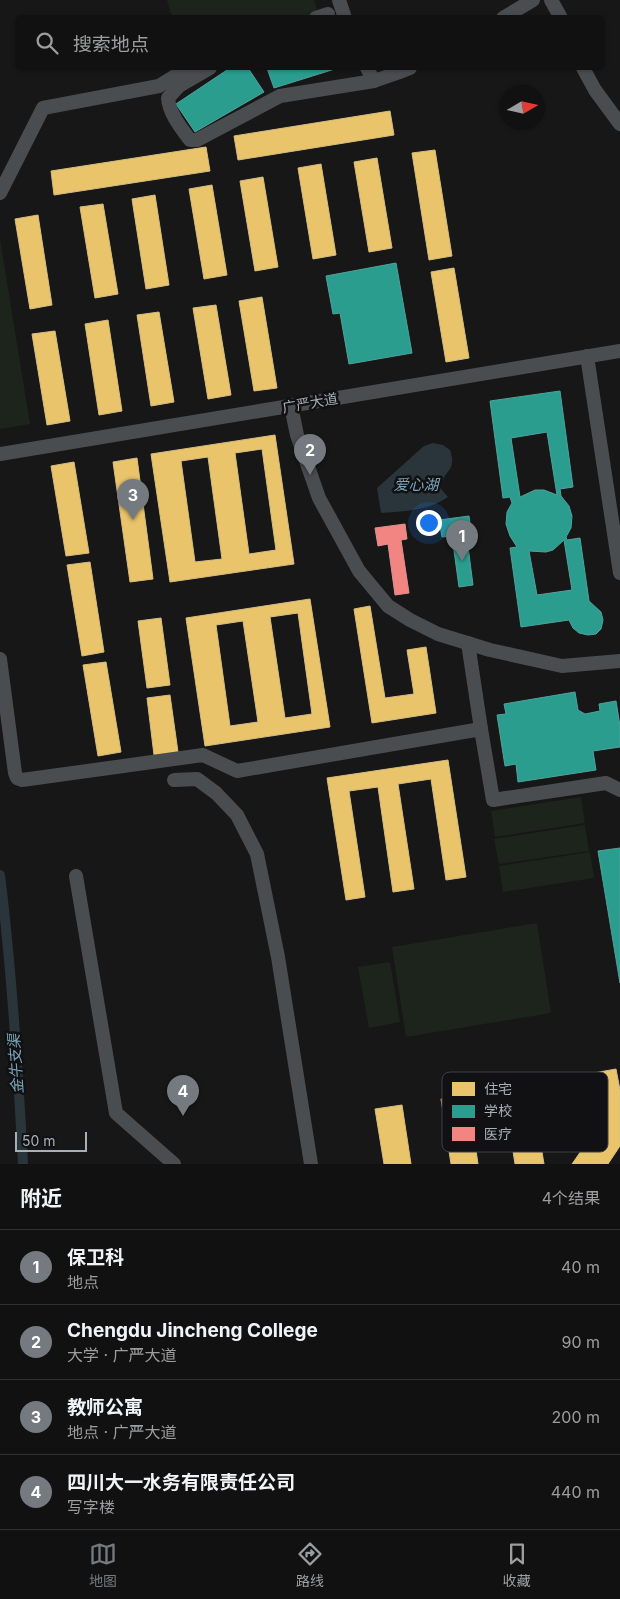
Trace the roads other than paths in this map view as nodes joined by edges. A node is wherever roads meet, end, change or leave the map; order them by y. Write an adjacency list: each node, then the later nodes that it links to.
1 (338, 0): 4 (street)
2 (533, 0): 5 (street)
3 (552, 0): 6 (street)
4 (344, 15)
5 (508, 15)
6 (560, 15)
7 (185, 70): 14 (street)
8 (207, 70): 12 (street)
9 (368, 70): 12 (street)
10 (405, 70): 12 (street)
11 (584, 70): 13 (street)
12 (374, 81)
13 (620, 124)
14 (0, 193)
15 (620, 351): 16 (street, 广严大道)
16 (587, 356): 17 (street, 广严大道); 19 (street)
17 (291, 406): 18 (street, 广严大道); 20 (street)
18 (0, 454)
19 (620, 573)
20 (468, 643): 22 (street); 23 (street)
21 (0, 659): 24 (street)
22 (620, 661)
23 (481, 729): 24 (street); 27 (street)
24 (188, 757): 25 (street)
25 (193, 779): 26 (street); 30 (street)
26 (174, 780)
27 (620, 790)
28 (76, 876): 29 (street)
29 (174, 1164)
30 (311, 1164)

